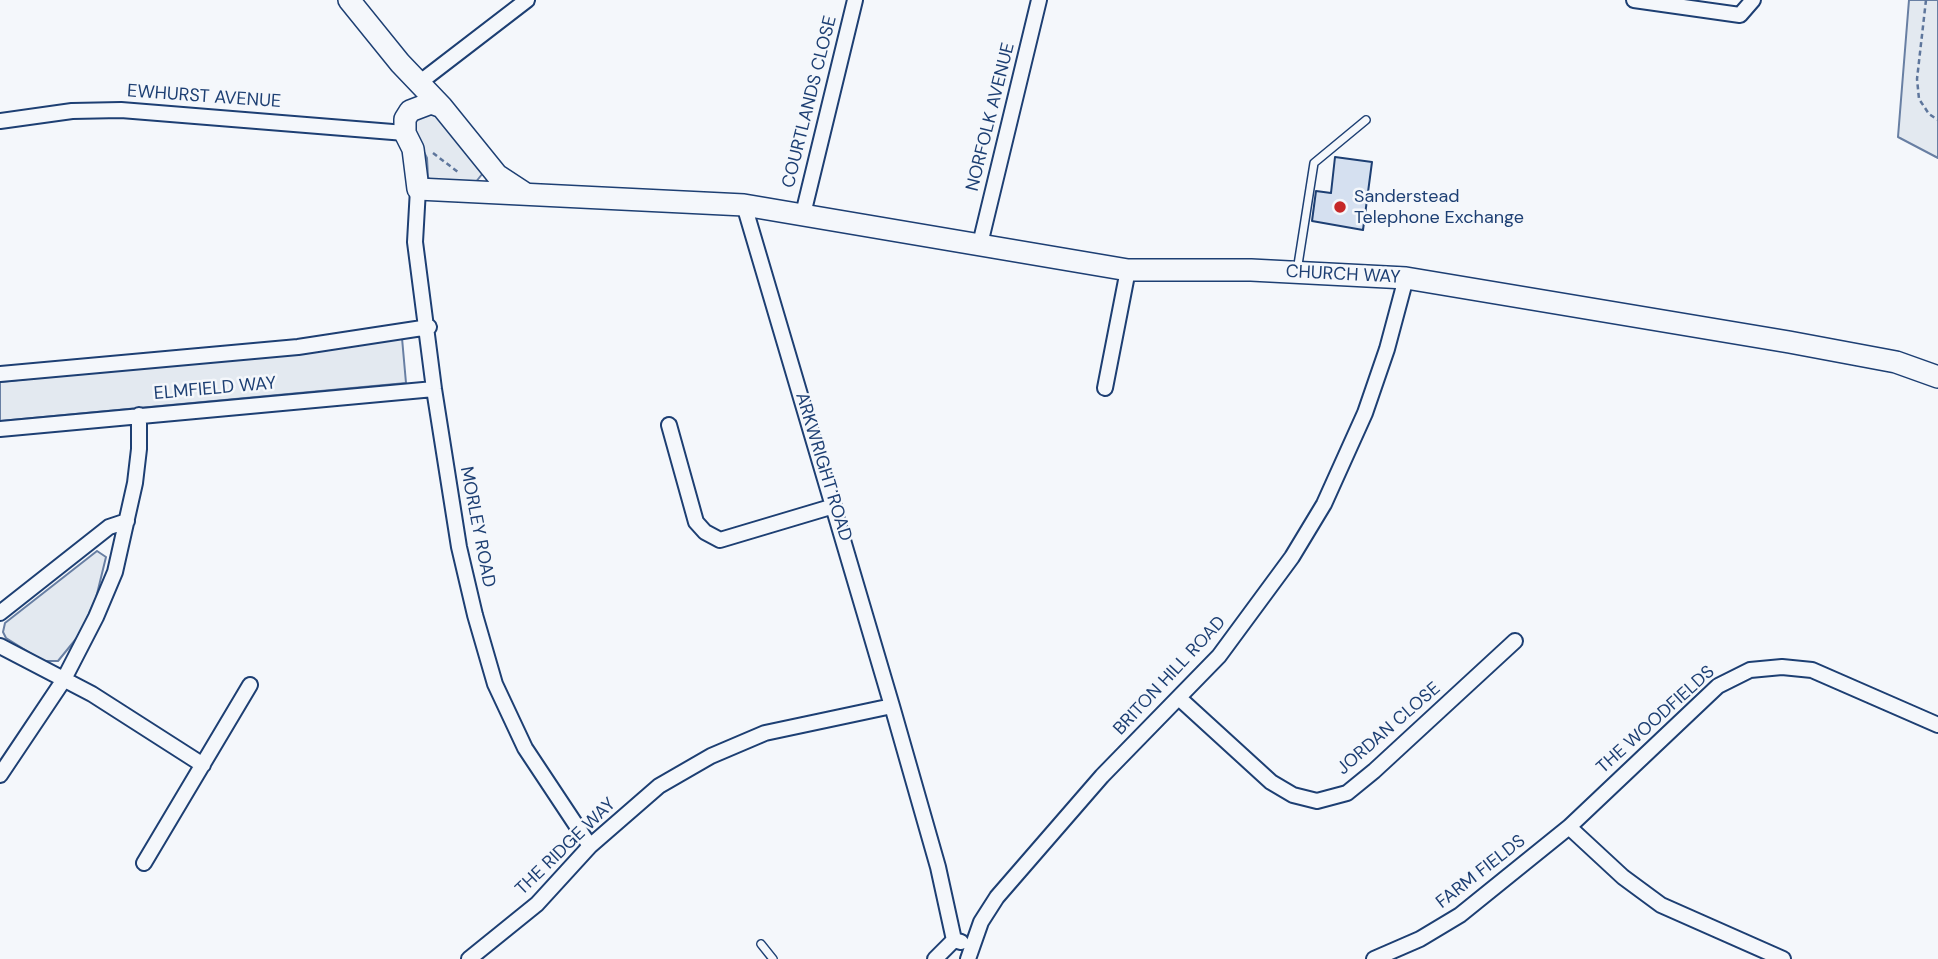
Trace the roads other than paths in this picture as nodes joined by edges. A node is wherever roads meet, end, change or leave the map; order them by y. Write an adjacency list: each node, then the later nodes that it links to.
1 (349, 0): 7 (street)
2 (527, 0): 8 (street)
3 (855, 0): 18 (street, COURTLANDS CLOSE)
4 (1039, 0): 19 (street, NORFOLK AVENUE)
5 (1634, 0): 6 (street)
6 (1753, 0)
7 (400, 63): 8 (street); 12 (street)
8 (419, 83): 9 (street)
9 (442, 107): 12 (street); 13 (street)
10 (1366, 120): 21 (lane)
11 (0, 121): 12 (street, EWHURST AVENUE)
12 (405, 130): 15 (street)
13 (484, 159): 14 (street); 16 (street)
14 (464, 184): 15 (street); 16 (street)
15 (418, 189): 23 (street, MORLEY ROAD)
16 (526, 194): 17 (street)
17 (744, 205): 18 (street, CHURCH WAY); 31 (street, ARKWRIGHT ROAD)
18 (803, 214): 19 (street, CHURCH WAY)
19 (980, 244): 20 (street, CHURCH WAY)
20 (1128, 270): 21 (street, CHURCH WAY); 26 (street)
21 (1297, 272): 22 (street, CHURCH WAY)
22 (1406, 278): 25 (street, CHURCH WAY); 38 (street, BRITON HILL ROAD)
23 (429, 327): 24 (street, ELMFIELD WAY); 27 (street, MORLEY ROAD)
24 (0, 374)
25 (1938, 377)
26 (1105, 388)
27 (434, 389): 28 (street, ELMFIELD WAY); 44 (street, MORLEY ROAD)
28 (139, 415): 30 (street, ELMFIELD WAY); 32 (street)
29 (669, 425): 31 (street)
30 (0, 429)
31 (834, 506): 39 (street, ARKWRIGHT ROAD)
32 (127, 520): 33 (street); 36 (street)
33 (0, 613)
34 (1515, 641): 38 (street, JORDAN CLOSE)
35 (0, 646): 36 (street)
36 (63, 681): 41 (street); 42 (street)
37 (250, 685): 41 (street)
38 (1179, 698): 48 (street, BRITON HILL ROAD)
39 (892, 706): 44 (street, THE RIDGE WAY); 46 (street, ARKWRIGHT ROAD)
40 (1938, 724): 43 (street, THE WOODFIELDS)
41 (203, 765): 45 (street)
42 (0, 775)
43 (1569, 827): 52 (street, FARM FIELDS); 53 (street)
44 (590, 845): 49 (street, THE RIDGE WAY)
45 (144, 863)
46 (954, 940): 48 (street); 51 (street)
47 (761, 944): 50 (lane)
48 (970, 952)
49 (469, 959)
50 (773, 959)
51 (935, 959)
52 (1374, 959)
53 (1783, 959)

